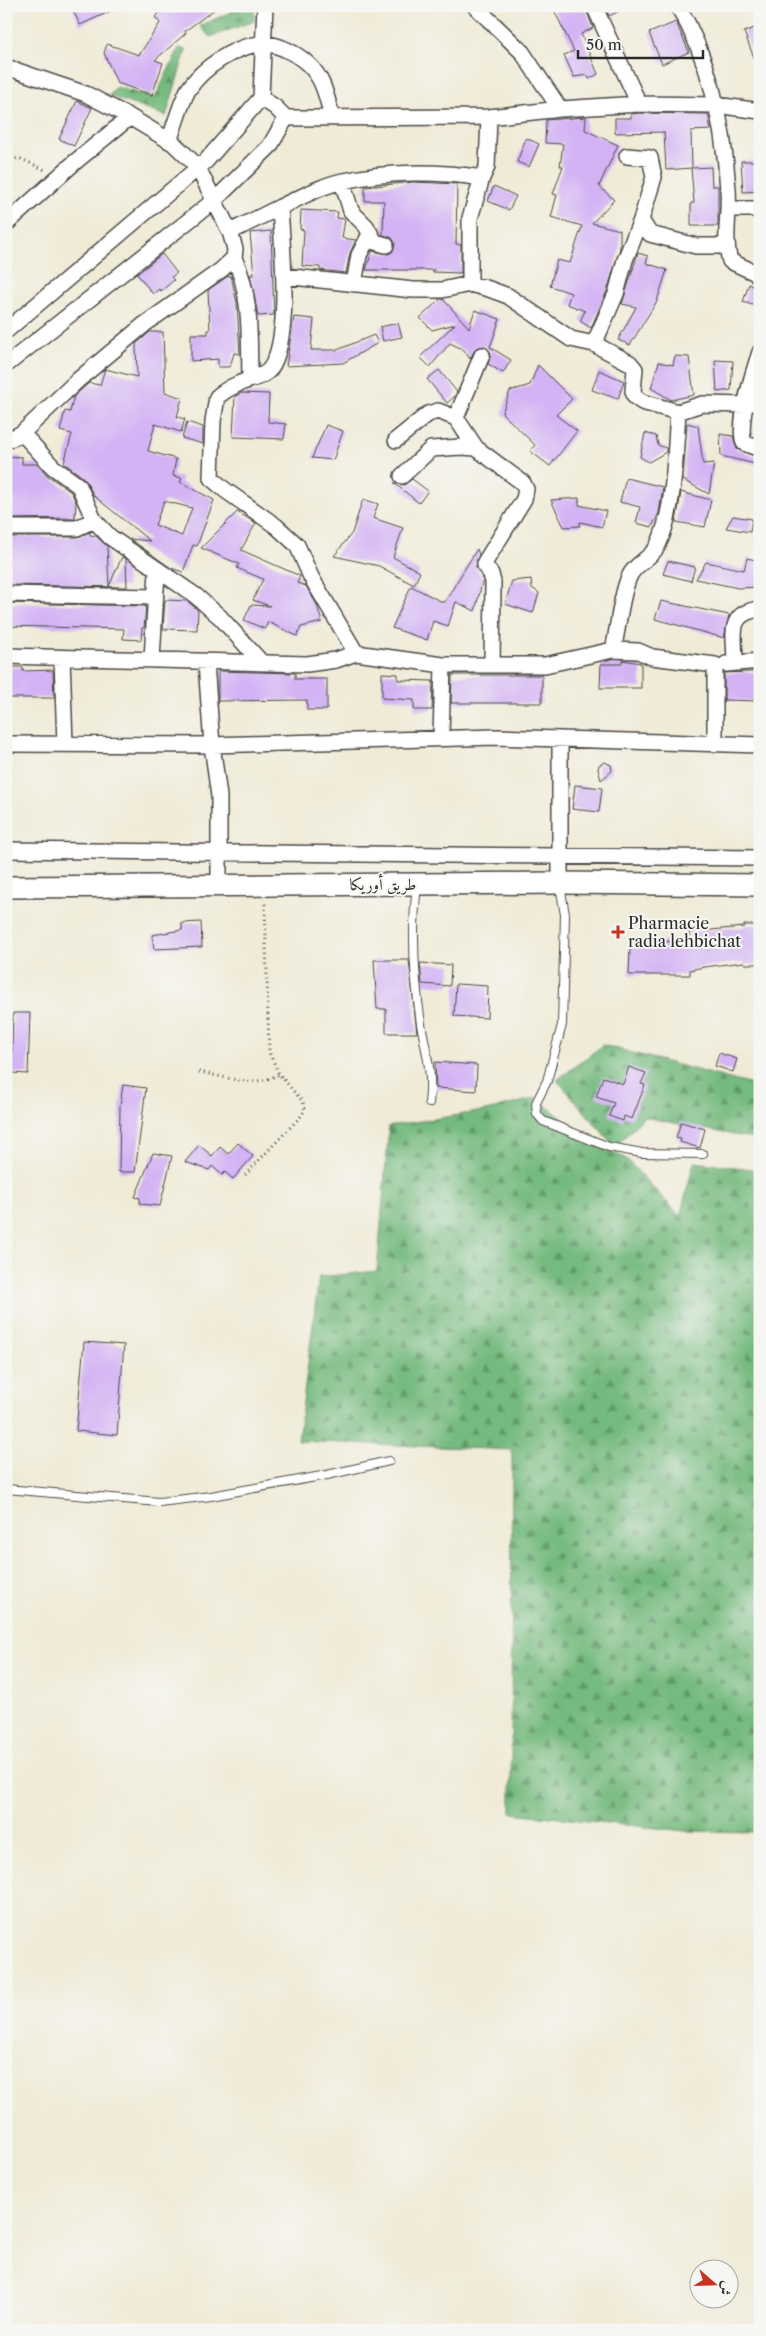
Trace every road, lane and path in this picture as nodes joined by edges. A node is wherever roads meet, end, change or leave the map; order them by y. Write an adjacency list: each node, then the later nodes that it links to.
1 (265, 6): 5 (street)
2 (475, 6): 10 (street)
3 (594, 6): 8 (street)
4 (678, 6): 9 (street)
5 (265, 44): 7 (street); 13 (street); 16 (street)
6 (6, 67): 12 (street)
7 (261, 98): 15 (street); 19 (street)
8 (639, 104): 9 (street); 10 (street)
9 (716, 105): 11 (street); 25 (street)
10 (560, 109): 14 (street)
11 (760, 111)
12 (130, 116): 16 (street); 20 (street)
13 (332, 117): 14 (street); 15 (street)
14 (489, 117): 21 (street)
15 (286, 118): 23 (street)
16 (169, 141): 19 (street)
17 (628, 156): 27 (street)
18 (6, 161): 20 (path)
19 (197, 166): 23 (street); 38 (street)
20 (60, 177): 28 (street)
21 (482, 178): 22 (street); 37 (street)
22 (342, 181): 24 (street); 30 (street)
23 (216, 199): 29 (street); 42 (street)
24 (280, 207): 29 (street); 35 (street)
25 (728, 209): 26 (street); 32 (street)
26 (760, 209)
27 (641, 220): 32 (street); 39 (street)
28 (6, 224)
29 (230, 232): 33 (street)
30 (369, 236): 31 (street); 36 (street)
31 (386, 245)
32 (725, 246): 34 (street)
33 (234, 258): 43 (street); 47 (street)
34 (760, 275)
35 (284, 276): 36 (street); 43 (street)
36 (354, 284): 37 (street)
37 (470, 284): 39 (street)
38 (6, 330)
39 (594, 344): 45 (street)
40 (760, 352): 44 (street)
41 (482, 355): 46 (street)
42 (6, 364)
43 (250, 379): 60 (street)
44 (753, 402): 45 (street); 51 (street)
45 (678, 412): 59 (street)
46 (456, 418): 48 (street); 50 (street)
47 (22, 433): 49 (street); 53 (street)
48 (396, 440)
49 (6, 441)
50 (476, 448): 52 (street); 69 (street)
51 (760, 449)
52 (402, 476)
53 (94, 520): 54 (street); 55 (street)
54 (6, 528)
55 (157, 571): 57 (street); 66 (street)
56 (6, 594): 57 (street)
57 (155, 597): 63 (street)
58 (760, 609): 67 (street)
59 (613, 650): 69 (street); 70 (street)
60 (356, 653): 66 (street); 68 (street)
61 (6, 656): 62 (street)
62 (62, 658): 63 (street); 74 (street)
63 (152, 660): 65 (street)
64 (760, 661): 67 (street)
65 (206, 663): 66 (street); 76 (street)
66 (262, 663)
67 (735, 663): 70 (street)
68 (443, 665): 69 (street); 71 (street)
69 (492, 665)
70 (715, 665): 75 (street)
71 (442, 737): 72 (street); 76 (street)
72 (560, 739): 75 (street); 80 (street)
73 (6, 744): 74 (street)
74 (65, 744): 76 (street)
75 (715, 744): 77 (street)
76 (212, 745): 79 (street)
77 (760, 745)
78 (6, 850): 79 (street)
79 (219, 854): 80 (street); 85 (street)
80 (560, 855): 81 (street); 82 (street)
81 (760, 858)
82 (560, 883): 84 (street, طريق أوريكا); 86 (street, طريق أوريكا); 91 (lane)
83 (265, 884): 84 (street, طريق أوريكا); 85 (street, طريق أوريكا); 89 (path)
84 (418, 884): 90 (lane)
85 (218, 885): 87 (street, طريق أوريكا)
86 (760, 886)
87 (6, 887)
88 (199, 1072): 89 (path)
89 (279, 1074): 92 (path)
90 (429, 1103)
91 (703, 1154)
92 (245, 1175)
93 (389, 1461): 94 (lane)
94 (6, 1489)

